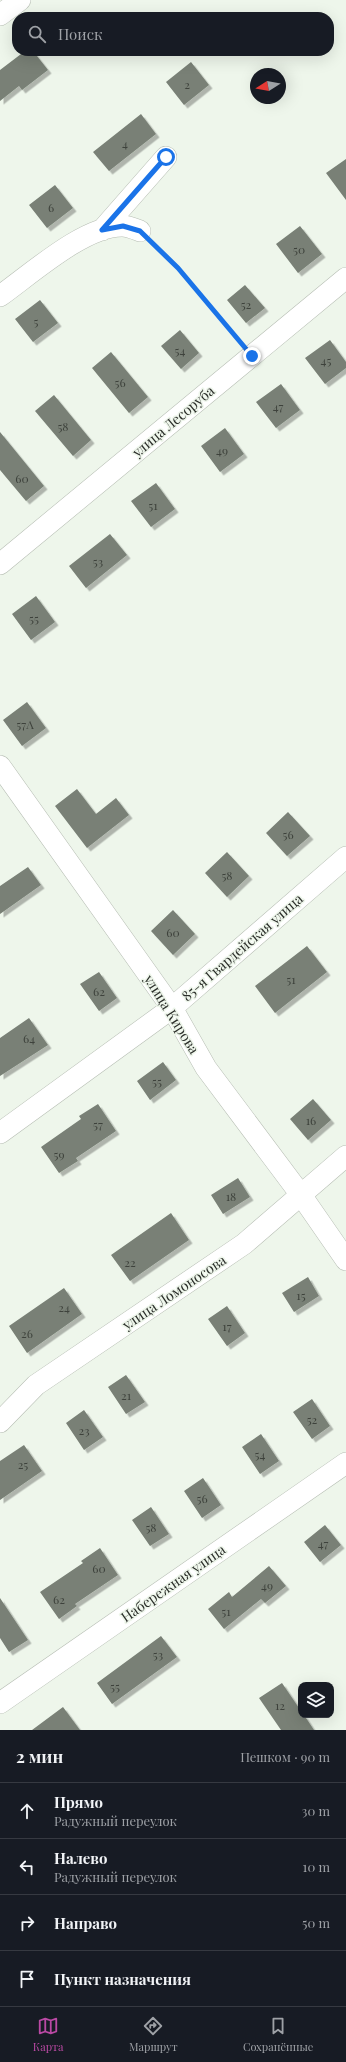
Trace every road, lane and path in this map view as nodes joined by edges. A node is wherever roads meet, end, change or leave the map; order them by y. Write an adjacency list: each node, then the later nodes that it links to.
1 (20, 0): 2 (street)
2 (0, 14)
3 (166, 157): 4 (street)
4 (102, 230): 5 (street); 7 (street)
5 (140, 231): 8 (path)
6 (346, 278): 8 (street, улица Лесоруба)
7 (0, 296)
8 (252, 356): 9 (street, улица Лесоруба)
9 (0, 564)
10 (0, 766): 12 (street, улица Кирова)
11 (346, 857): 12 (street, 85-я Гвардейская улица)
12 (172, 1008): 13 (street, 85-я Гвардейская улица); 15 (street, улица Кирова)
13 (0, 1133)
14 (346, 1156): 15 (street, улица Ломоносова)
15 (302, 1195): 16 (street, улица Кирова); 17 (street, улица Ломоносова)
16 (346, 1260)
17 (0, 1422)
18 (346, 1462): 19 (street, Набережная улица)
19 (0, 1703)

